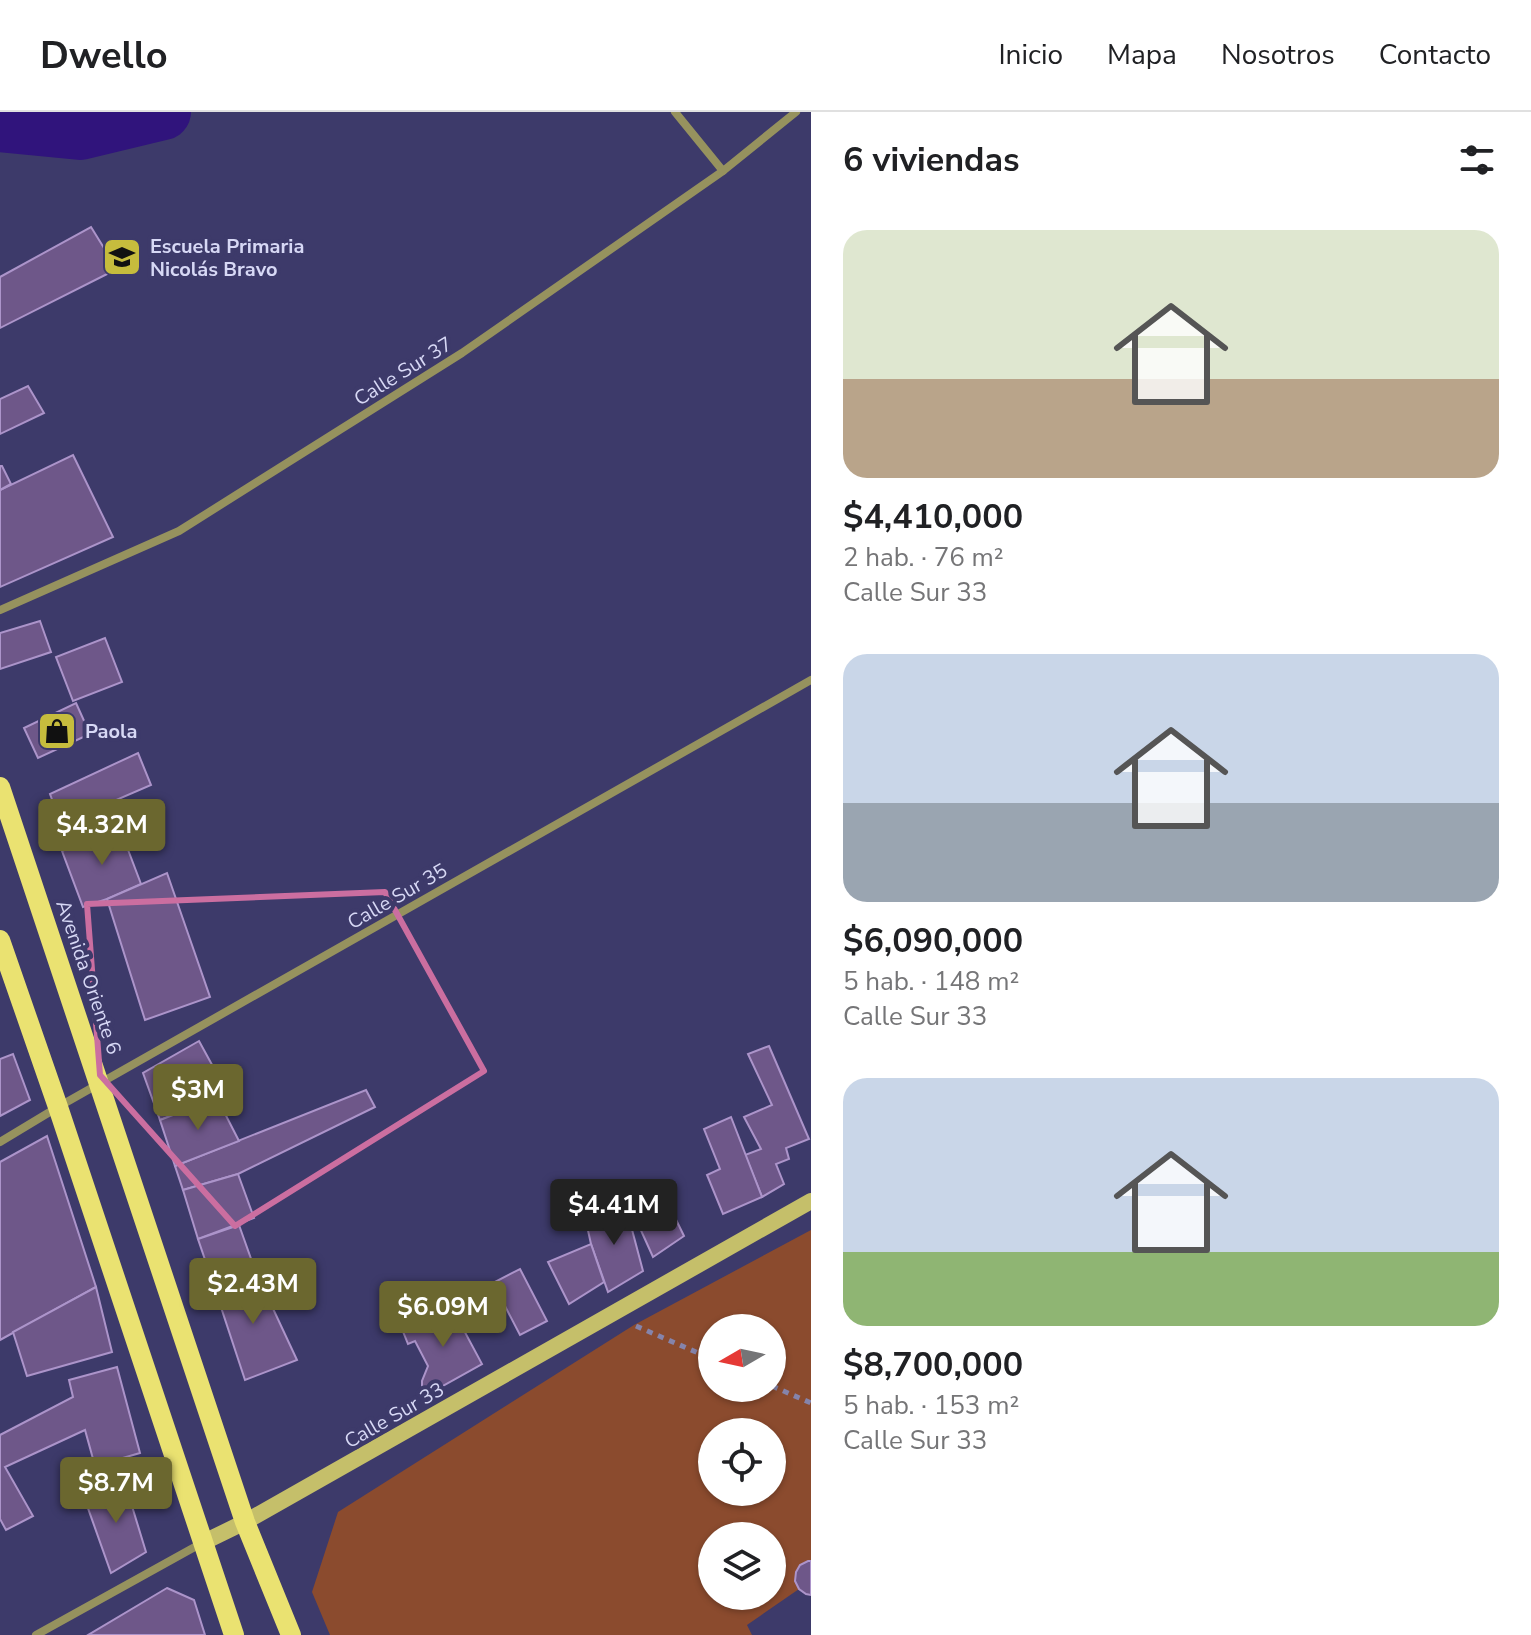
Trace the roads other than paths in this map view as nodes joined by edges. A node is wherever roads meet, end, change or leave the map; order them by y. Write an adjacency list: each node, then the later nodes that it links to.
1 (675, 112): 3 (street)
2 (796, 112): 3 (street, Calle Sur 37)
3 (723, 171): 4 (street, Calle Sur 37)
4 (0, 610)
5 (811, 680): 8 (street, Calle Sur 35)
6 (0, 787): 8 (main road, Avenida Oriente 6)
7 (0, 940): 9 (main road)
8 (100, 1083): 9 (street, Calle Sur 35); 12 (main road, Avenida Oriente 6)
9 (58, 1107): 10 (street, Calle Sur 35); 13 (main road)
10 (0, 1142)
11 (811, 1201): 12 (street, Calle Sur 33)
12 (245, 1522): 13 (street, Calle Sur 33); 16 (main road, Avenida Oriente 6)
13 (202, 1543): 14 (street, Calle Sur 33); 15 (main road)
14 (36, 1635)
15 (234, 1635)
16 (291, 1635)

